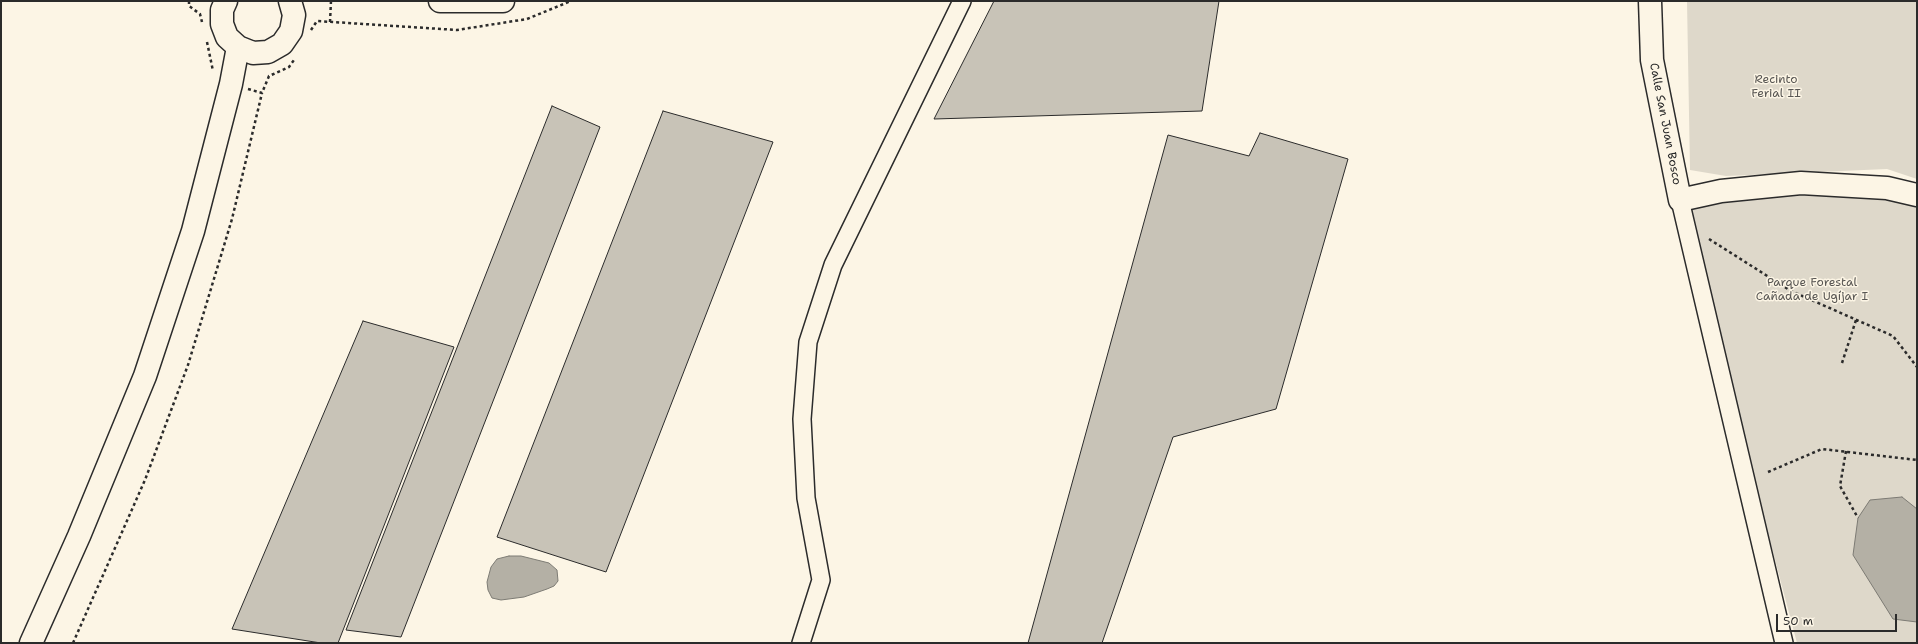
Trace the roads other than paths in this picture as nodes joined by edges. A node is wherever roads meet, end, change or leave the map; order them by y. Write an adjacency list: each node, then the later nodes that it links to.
1 (226, 1): 7 (street)
2 (290, 1): 7 (street)
3 (440, 1): 4 (street)
4 (503, 1)
5 (962, 1): 11 (street)
6 (1650, 1): 9 (street, Calle San Juan Bosco)
7 (238, 47): 10 (street)
8 (1917, 195): 9 (street, Calle San Juan Bosco)
9 (1680, 200): 12 (street)
10 (31, 643)
11 (801, 643)
12 (1784, 643)

